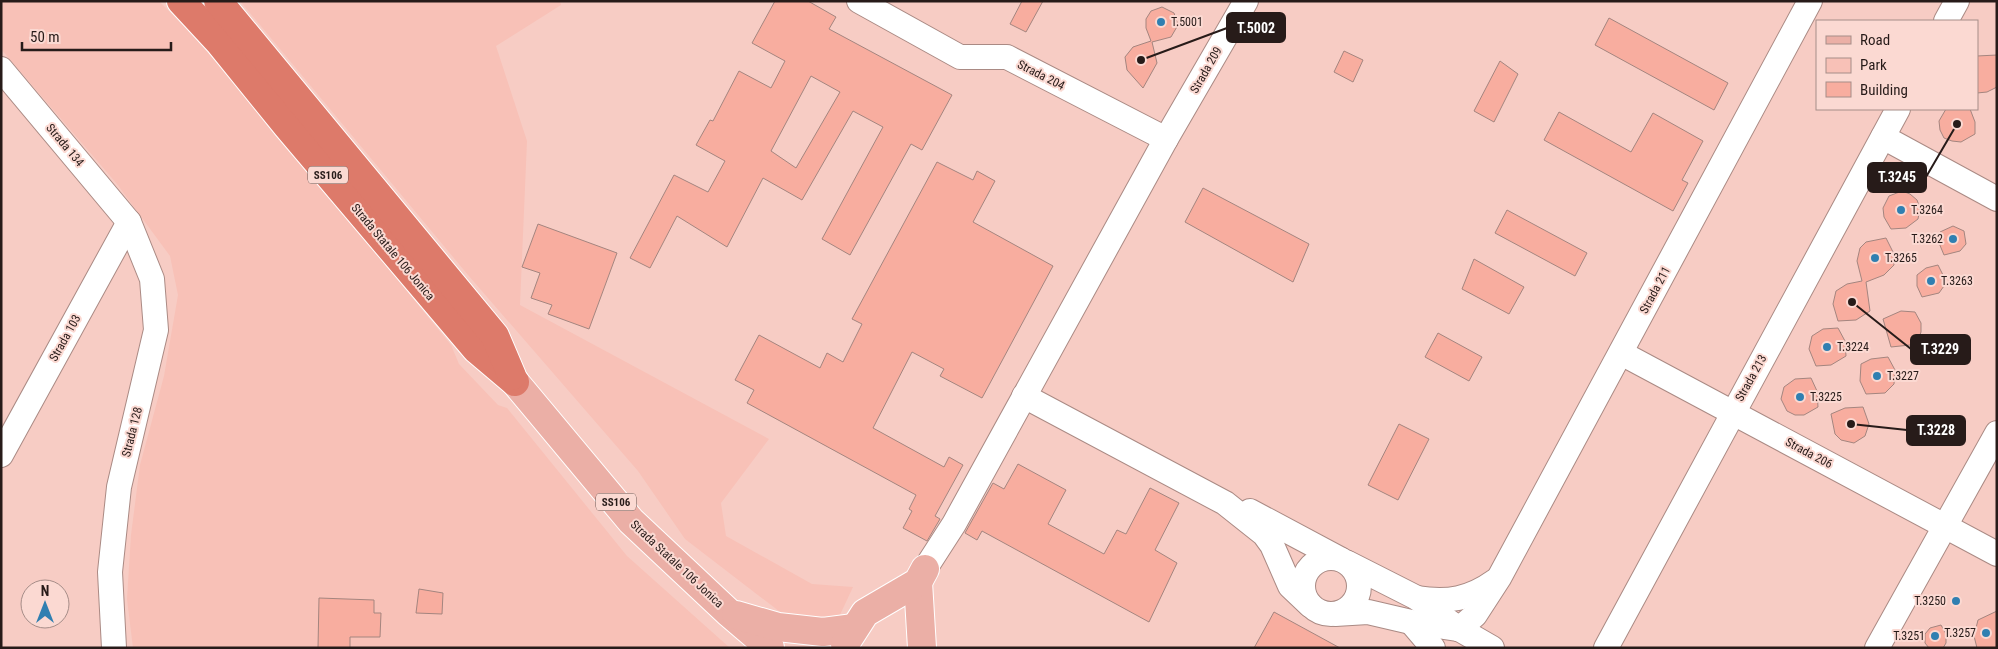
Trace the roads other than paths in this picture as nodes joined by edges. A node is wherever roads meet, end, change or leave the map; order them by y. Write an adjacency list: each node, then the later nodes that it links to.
1 (181, 1): 15 (highway, Strada Statale 106 Jonica / SS106)
2 (218, 1): 15 (highway, Strada Statale 106 Jonica / SS106)
3 (859, 1): 11 (lane, Strada 204)
4 (1246, 1): 11 (lane, Strada 209)
5 (1810, 1): 14 (lane, Strada 211)
6 (1957, 1): 7 (lane)
7 (1947, 20)
8 (1, 69): 13 (lane, Strada 134)
9 (1897, 110): 10 (lane, Strada 213)
10 (1883, 137): 12 (lane); 17 (lane, Strada 213)
11 (1166, 140): 16 (lane, Strada 209)
12 (1997, 199)
13 (129, 222): 19 (lane, Strada 103); 33 (lane, Strada 128)
14 (1621, 353): 17 (lane, Strada 206); 25 (lane, Strada 211)
15 (515, 382): 28 (main road, Strada Statale 106 Jonica / SS106)
16 (1024, 396): 20 (lane); 24 (lane, Strada 209)
17 (1732, 412): 21 (lane, Strada 206); 38 (lane, Strada 213)
18 (1997, 434): 21 (lane)
19 (1, 455)
20 (1225, 503): 23 (lane); 27 (lane)
21 (1945, 526): 22 (lane, Strada 206); 39 (lane)
22 (1997, 554)
23 (1344, 561): 26 (lane); 27 (lane); 29 (lane)
24 (922, 576): 31 (main road); 35 (main road)
25 (1499, 578): 26 (lane, Strada 211); 32 (lane, Strada 211)
26 (1417, 598): 32 (lane)
27 (1310, 605): 29 (lane)
28 (728, 612): 31 (main road); 34 (main road, Strada Statale 106 Jonica / SS106)
29 (1335, 614): 30 (lane)
30 (1412, 622): 32 (lane); 36 (lane)
31 (849, 638)
32 (1459, 639): 37 (lane)
33 (114, 648)
34 (770, 648)
35 (922, 648)
36 (1433, 648)
37 (1492, 648)
38 (1606, 648)
39 (1877, 648)

